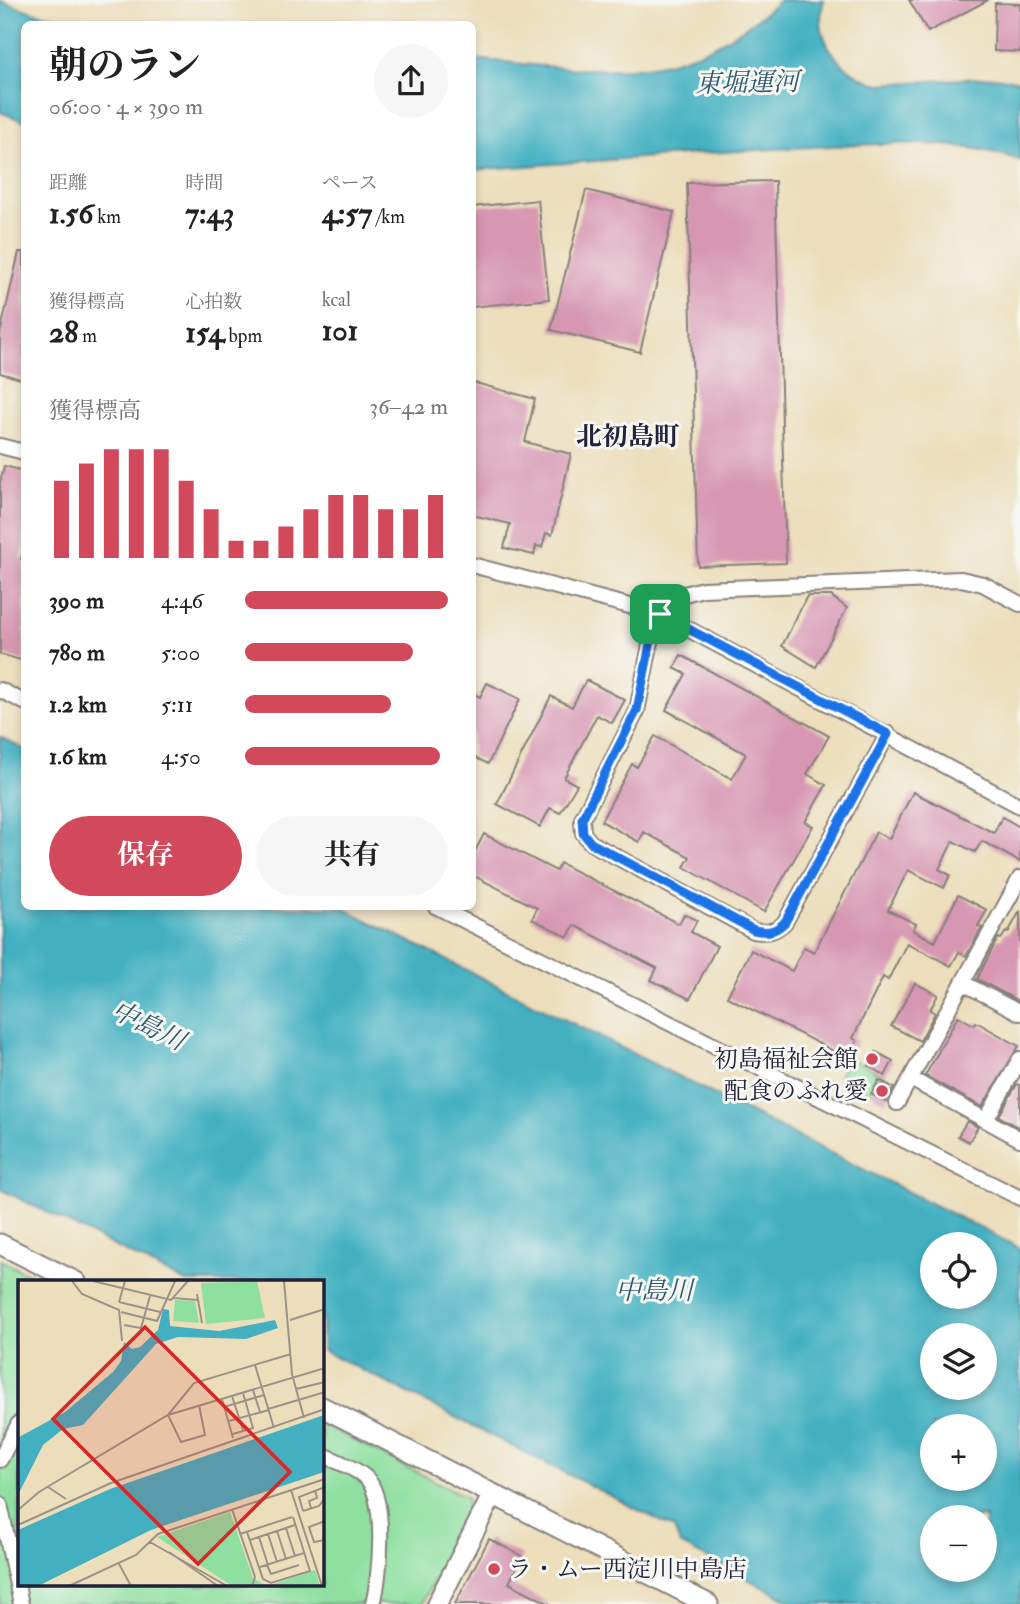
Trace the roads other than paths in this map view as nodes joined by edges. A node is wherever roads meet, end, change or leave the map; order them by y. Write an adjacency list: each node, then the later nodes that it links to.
1 (0, 446): 2 (street)
2 (21, 451)
3 (476, 566): 5 (street)
4 (1020, 604): 5 (street)
5 (660, 614): 8 (street); 8 (street)
6 (0, 690): 7 (street)
7 (21, 700)
8 (888, 734): 9 (street)
9 (1020, 806)
10 (1020, 879): 12 (street)
11 (443, 910): 19 (street)
12 (963, 983): 13 (street); 15 (street)
13 (1020, 1013)
14 (1020, 1059): 17 (street)
15 (911, 1079): 16 (street); 17 (street)
16 (897, 1103)
17 (986, 1120): 18 (street)
18 (1020, 1139)
19 (1020, 1198)
20 (0, 1244): 21 (street)
21 (72, 1280)
22 (324, 1408): 26 (street)
23 (18, 1425): 25 (street)
24 (324, 1455): 29 (street)
25 (0, 1460)
26 (493, 1494): 30 (street); 31 (street)
27 (0, 1504): 28 (street)
28 (21, 1604)
29 (373, 1604)
30 (437, 1604)
31 (708, 1604)

